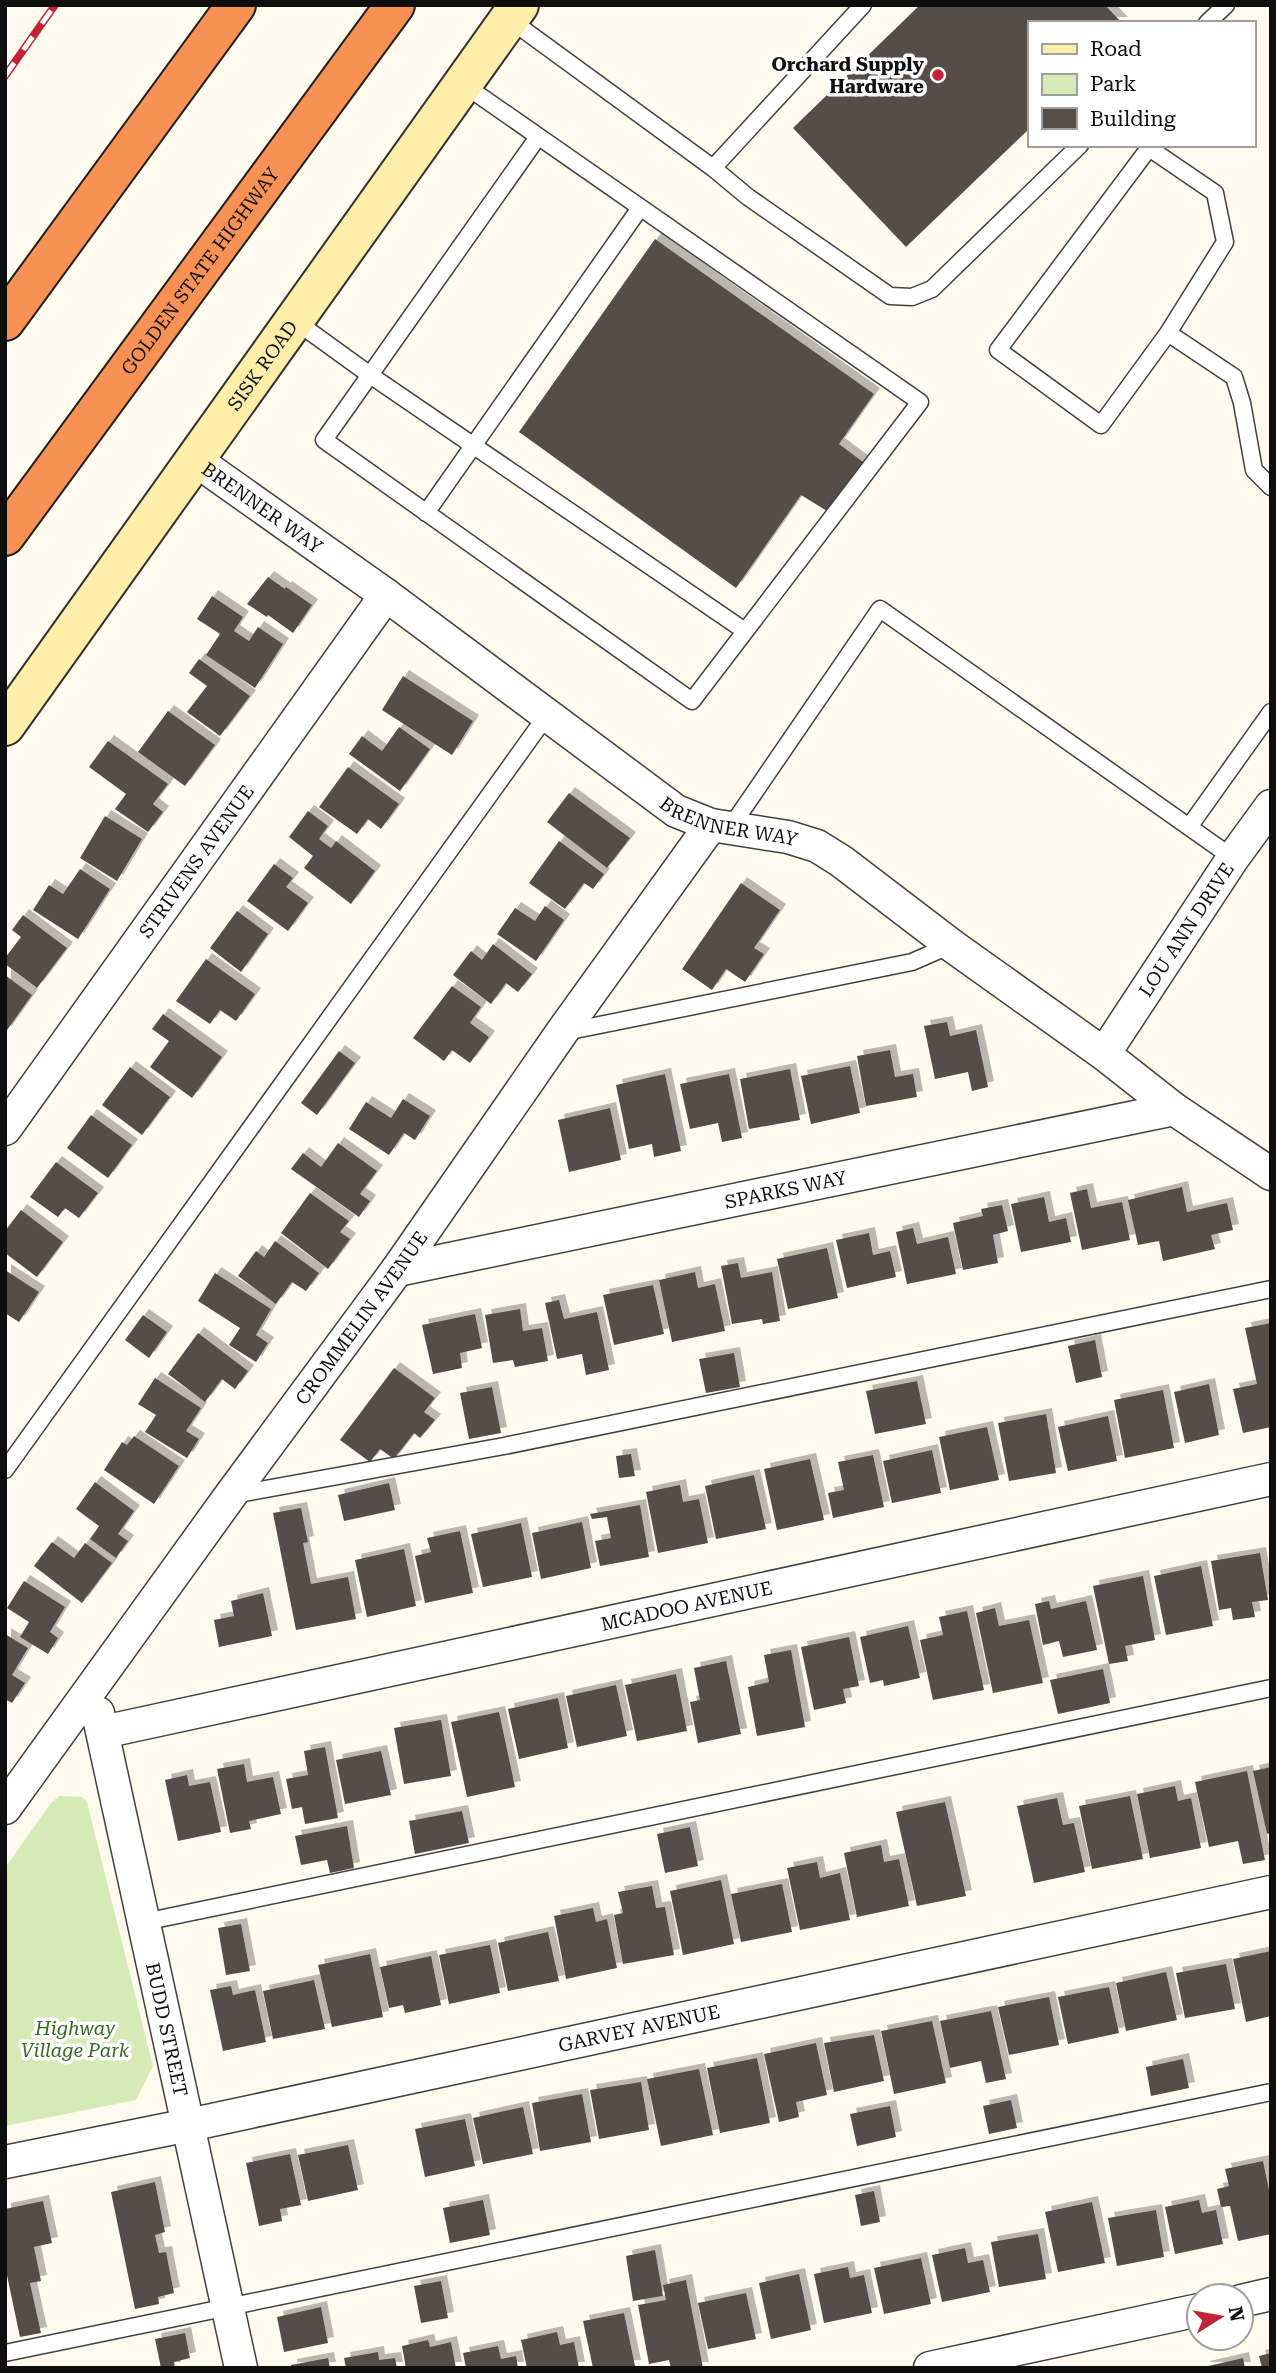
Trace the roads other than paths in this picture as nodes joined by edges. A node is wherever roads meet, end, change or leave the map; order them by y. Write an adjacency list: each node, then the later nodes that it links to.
1 (236, 5): 13 (highway)
2 (396, 5): 20 (highway, GOLDEN STATE HIGHWAY)
3 (863, 5): 10 (lane)
4 (1226, 5): 6 (lane)
5 (514, 12): 7 (main road, SISK ROAD); 10 (lane)
6 (1209, 21)
7 (463, 84): 8 (lane); 12 (main road, SISK ROAD)
8 (538, 137): 11 (lane); 15 (lane)
9 (1078, 147): 10 (lane)
10 (713, 169)
11 (640, 208): 16 (lane); 22 (lane)
12 (294, 320): 15 (lane); 17 (main road, SISK ROAD)
13 (5, 321)
14 (1168, 334): 14 (lane); 18 (lane)
15 (370, 375): 16 (lane); 19 (lane)
16 (474, 446): 19 (lane); 22 (lane)
17 (194, 459): 21 (street, BRENNER WAY); 25 (main road, SISK ROAD)
18 (1271, 486)
19 (426, 513): 22 (lane)
20 (5, 536)
21 (386, 594): 24 (street, BRENNER WAY); 34 (street, STRIVENS AVENUE)
22 (745, 631)
23 (1271, 712): 28 (lane)
24 (547, 715): 27 (street, BRENNER WAY); 38 (lane)
25 (5, 726)
26 (1271, 806): 29 (street, LOU ANN DRIVE)
27 (720, 827): 28 (lane); 30 (street, BRENNER WAY); 31 (street, CROMMELIN AVENUE)
28 (1189, 827): 29 (lane)
29 (1233, 858): 32 (street, LOU ANN DRIVE)
30 (951, 945): 31 (lane); 32 (street, BRENNER WAY)
31 (562, 1032): 36 (street, CROMMELIN AVENUE)
32 (1104, 1054): 33 (street, BRENNER WAY)
33 (1174, 1109): 35 (street, BRENNER WAY); 36 (street, SPARKS WAY)
34 (5, 1129)
35 (1271, 1174)
36 (397, 1270): 40 (street, CROMMELIN AVENUE)
37 (1271, 1289): 40 (lane)
38 (5, 1470)
39 (1271, 1479): 43 (street, MCADOO AVENUE)
40 (230, 1496): 42 (street, CROMMELIN AVENUE)
41 (1271, 1688): 46 (lane)
42 (93, 1689): 43 (street, BUDD STREET); 44 (street, CROMMELIN AVENUE)
43 (103, 1732): 46 (street, BUDD STREET)
44 (5, 1808)
45 (1271, 1892): 48 (street, GARVEY AVENUE)
46 (145, 1922): 48 (street, BUDD STREET)
47 (1271, 2092): 50 (lane)
48 (189, 2125): 49 (street, GARVEY AVENUE); 50 (street, BUDD STREET)
49 (5, 2162)
50 (228, 2307): 52 (lane); 53 (street, BUDD STREET)
51 (1185, 2313): 54 (street)
52 (5, 2353)
53 (241, 2368)
54 (930, 2368)

